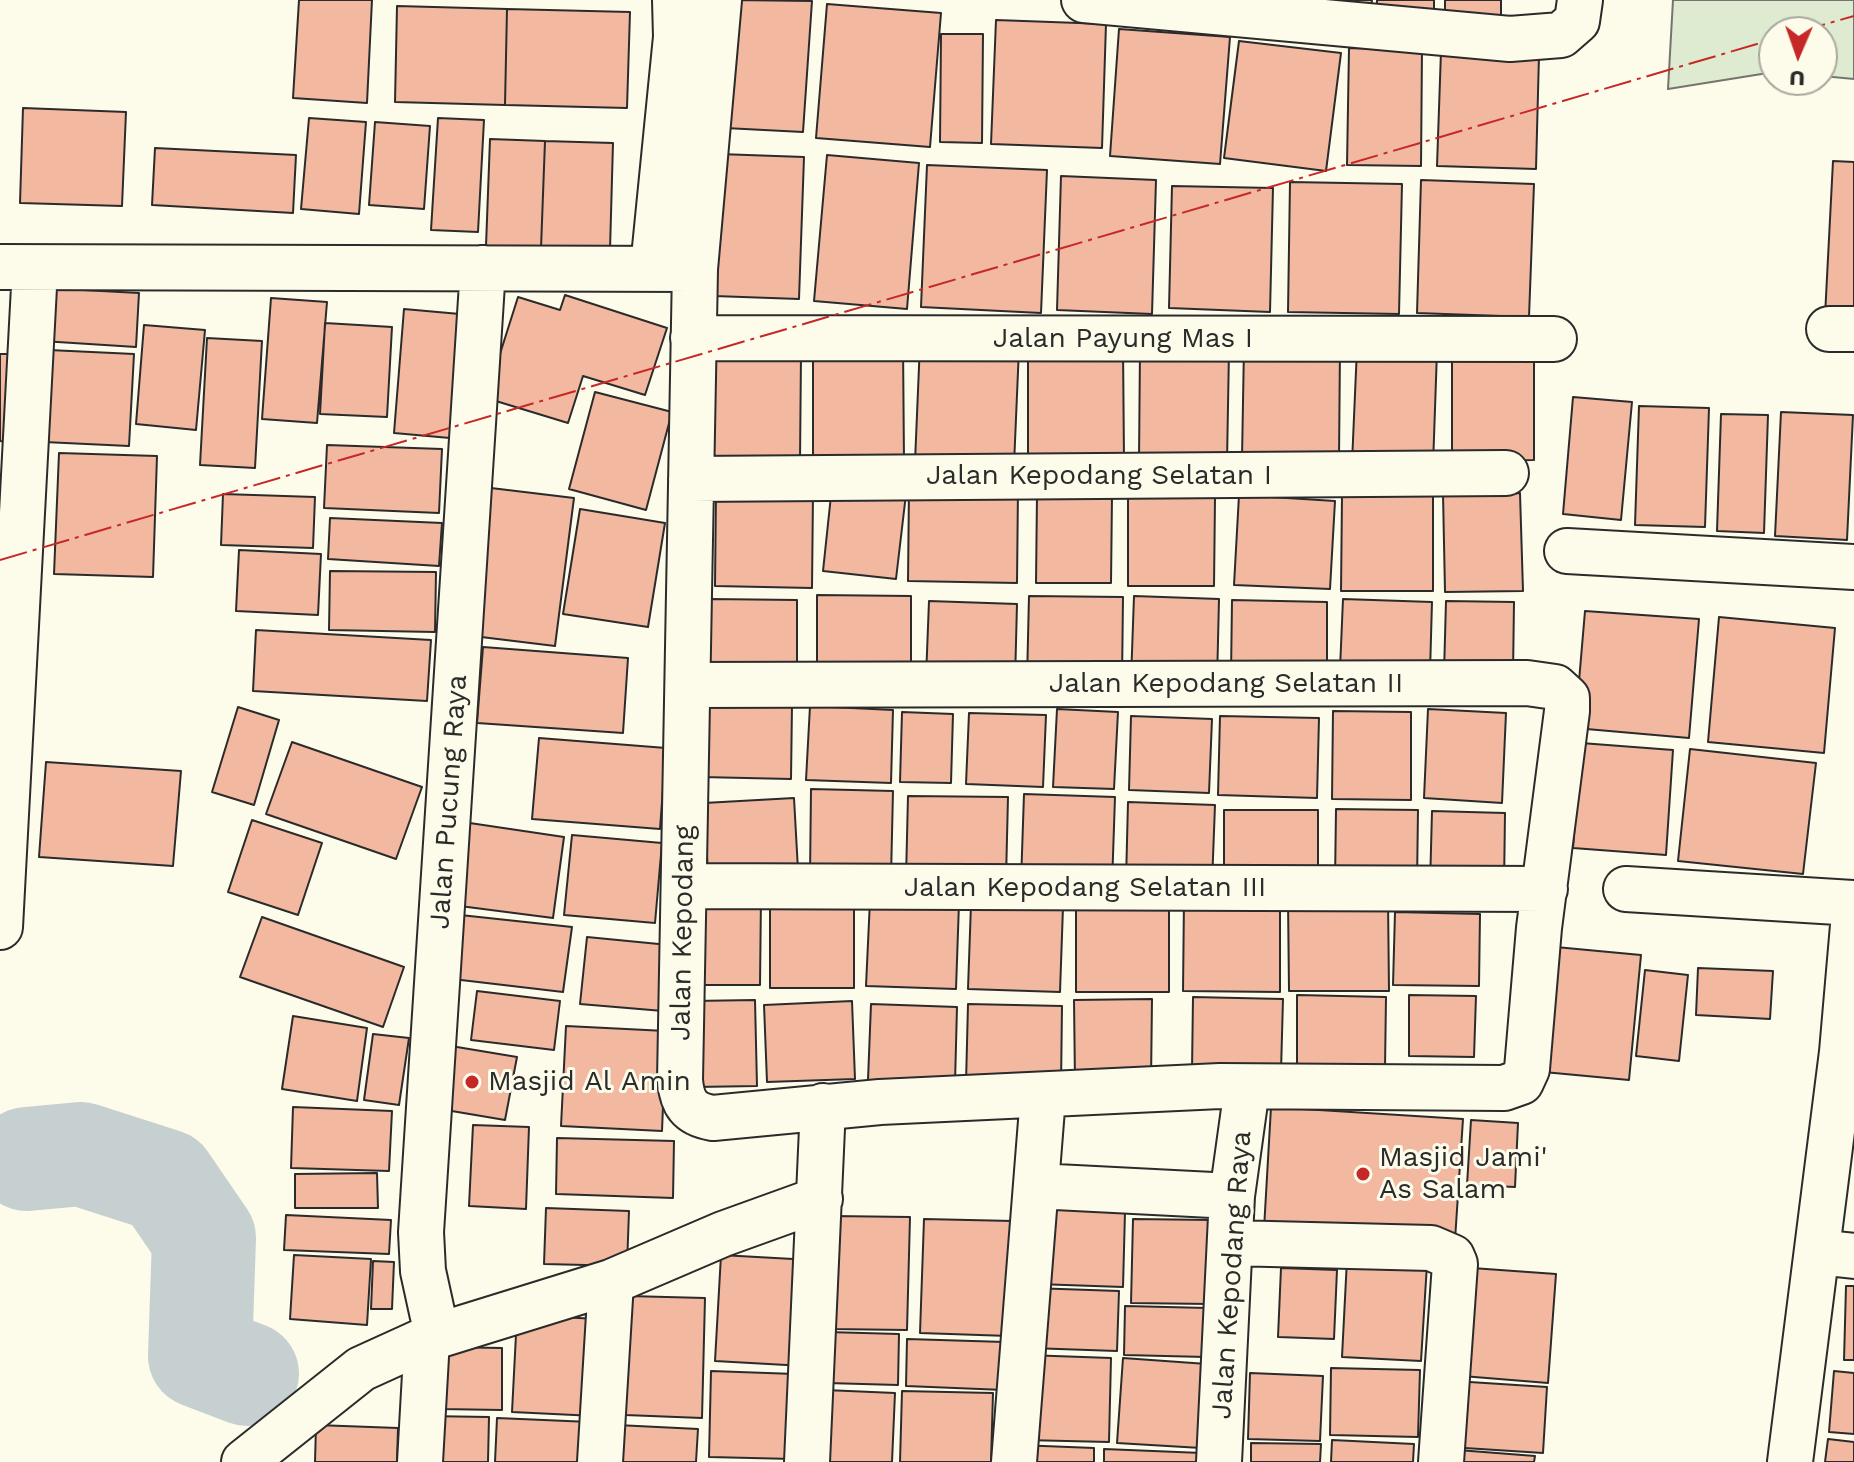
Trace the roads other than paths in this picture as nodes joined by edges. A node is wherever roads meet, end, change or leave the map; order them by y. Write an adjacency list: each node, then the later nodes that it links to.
1 (675, 0): 7 (street)
2 (719, 0): 7 (street)
3 (1084, 0): 4 (street)
4 (1580, 0)
5 (18, 268): 6 (street); 13 (street)
6 (483, 268): 7 (street); 32 (street, Jalan Pucung Raya)
7 (674, 268): 8 (street, Jalan Kepodang)
8 (693, 338): 9 (street, Jalan Payung Mas I); 11 (street, Jalan Kepodang)
9 (1554, 339)
10 (1506, 473): 11 (street, Jalan Kepodang Selatan I)
11 (691, 479): 15 (street, Jalan Kepodang)
12 (1567, 551): 14 (street)
13 (10, 563): 21 (street)
14 (1854, 567)
15 (688, 685): 16 (street, Jalan Kepodang); 17 (street, Jalan Kepodang Selatan II)
16 (685, 886): 17 (street, Jalan Kepodang Selatan III); 25 (street, Jalan Kepodang)
17 (1545, 889): 23 (street, Jalan Kepodang)
18 (1626, 889): 19 (street)
19 (1854, 903)
20 (1854, 914): 22 (street)
21 (0, 927)
22 (1848, 1053): 30 (street)
23 (1247, 1088): 24 (street, Jalan Kepodang); 27 (street, Jalan Kepodang Raya)
24 (1043, 1096): 25 (street, Jalan Kepodang); 26 (street)
25 (823, 1106): 28 (street)
26 (1036, 1186): 27 (street); 37 (street)
27 (1232, 1196): 29 (street, Jalan Kepodang Raya)
28 (820, 1199): 31 (street); 36 (street)
29 (1230, 1243): 38 (street, Jalan Kepodang Raya); 39 (street)
30 (1835, 1254): 40 (street)
31 (611, 1282): 32 (street); 35 (street)
32 (432, 1330): 33 (street); 34 (street, Jalan Pucung Raya)
33 (244, 1462)
34 (420, 1462)
35 (600, 1462)
36 (807, 1462)
37 (1014, 1462)
38 (1219, 1462)
39 (1441, 1462)
40 (1790, 1462)

